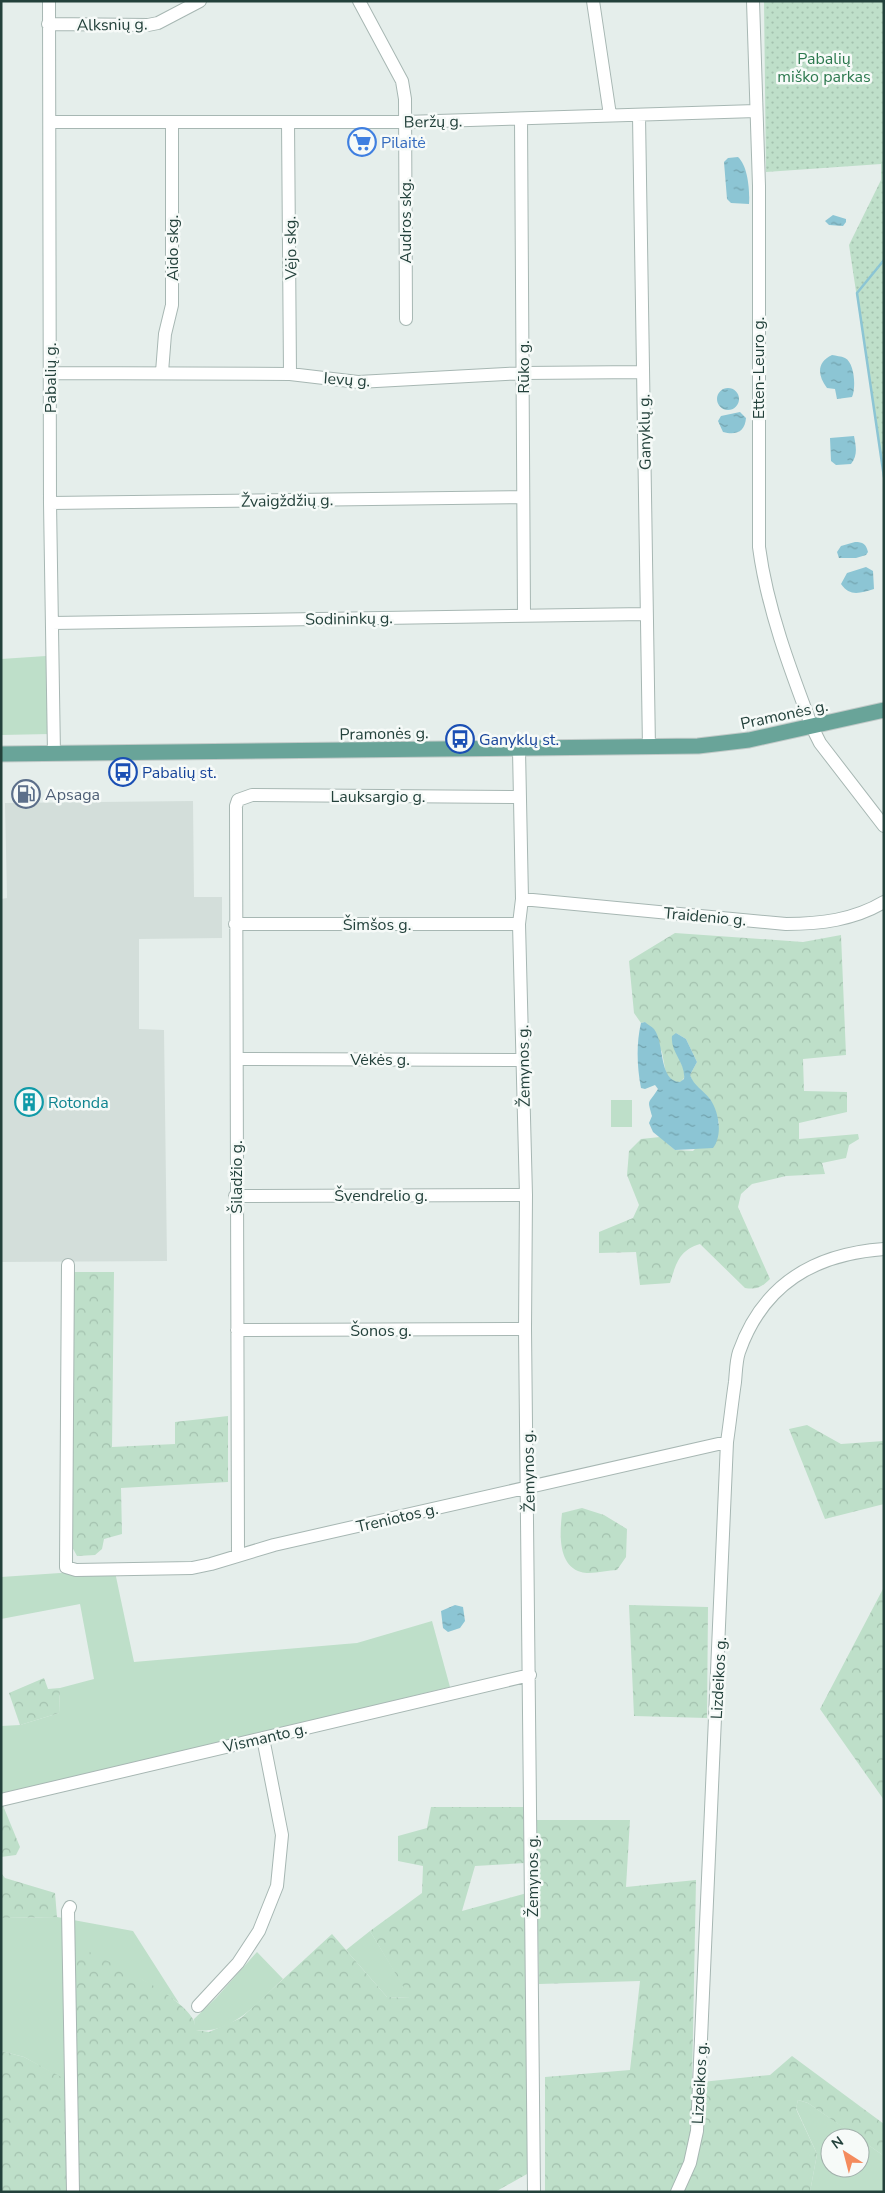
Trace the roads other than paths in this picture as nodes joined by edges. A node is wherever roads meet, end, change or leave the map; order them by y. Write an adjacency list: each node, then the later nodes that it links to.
1 (49, 1): 6 (street, Pabalių g.)
2 (200, 1): 6 (street, Alksnių g.)
3 (359, 1): 13 (street, Audros skg.)
4 (593, 1): 8 (street)
5 (753, 1): 7 (street, Etten-Leuro g.)
6 (48, 24): 11 (street, Pabalių g.)
7 (756, 111): 9 (street, Beržų g.); 27 (street, Etten-Leuro g.)
8 (610, 115): 9 (street, Beržų g.); 10 (street, Beržų g.)
9 (639, 116): 17 (street, Ganyklų g.)
10 (521, 119): 13 (street, Beržų g.); 20 (street, Rūko g.)
11 (50, 122): 14 (street, Beržų g.); 18 (street, Pabalių g.)
12 (288, 122): 13 (street, Beržų g.); 14 (street, Beržų g.); 19 (street, Vėjo skg.)
13 (405, 122): 15 (street, Audros skg.)
14 (172, 123): 16 (street, Aido skg.)
15 (406, 319)
16 (162, 372): 18 (street, Ievų g.); 19 (street, Ievų g.)
17 (643, 372): 20 (street, Ievų g.); 23 (street, Ganyklų g.)
18 (50, 373): 22 (street, Pabalių g.)
19 (290, 374): 20 (street, Ievų g.)
20 (523, 374): 21 (street, Rūko g.)
21 (523, 497): 22 (street, Žvaigždžių g.); 24 (street, Rūko g.)
22 (50, 503): 25 (street, Pabalių g.)
23 (646, 614): 24 (street, Sodininkų g.); 28 (street, Ganyklų g.)
24 (524, 615): 25 (street, Sodininkų g.)
25 (52, 623): 31 (street, Pabalių g.)
26 (884, 710): 27 (main road, Pramonės g.)
27 (812, 727): 28 (main road, Pramonės g.); 34 (street, Etten-Leuro g.)
28 (649, 748): 29 (main road, Pramonės g.)
29 (519, 750): 31 (main road, Pramonės g.); 32 (street, Žemynos g.)
30 (1, 754): 31 (main road, Pramonės g.)
31 (54, 754)
32 (519, 797): 33 (street, Lauksargio g.); 35 (street, Žemynos g.)
33 (238, 800): 37 (street, Šiladžio g.)
34 (884, 826)
35 (522, 899): 36 (street, Traidenio g.); 38 (street, Žemynos g.)
36 (884, 902)
37 (235, 924): 38 (street, Šimšos g.); 39 (street, Šiladžio g.)
38 (519, 924): 40 (street, Žemynos g.)
39 (237, 1060): 40 (street, Vėkės g.); 42 (street, Šiladžio g.)
40 (523, 1060): 41 (street, Žemynos g.)
41 (526, 1195): 42 (street, Švendrelio g.); 45 (street, Žemynos g.)
42 (236, 1196): 46 (street, Šiladžio g.)
43 (884, 1249): 47 (street, Lizdeikos g.)
44 (68, 1265): 49 (street, Treniotos g.)
45 (525, 1329): 46 (street, Šonos g.); 48 (street, Žemynos g.)
46 (237, 1330): 49 (street, Šiladžio g.)
47 (727, 1442): 48 (street, Treniotos g.); 57 (street, Lizdeikos g.)
48 (528, 1487): 49 (street, Treniotos g.); 50 (street, Žemynos g.)
49 (238, 1555)
50 (530, 1675): 51 (street, Vismanto g.); 56 (street, Žemynos g.)
51 (263, 1738): 52 (street, Vismanto g.); 54 (street)
52 (1, 1800)
53 (70, 1907): 55 (street)
54 (198, 2006)
55 (73, 2192)
56 (534, 2192)
57 (677, 2192)

